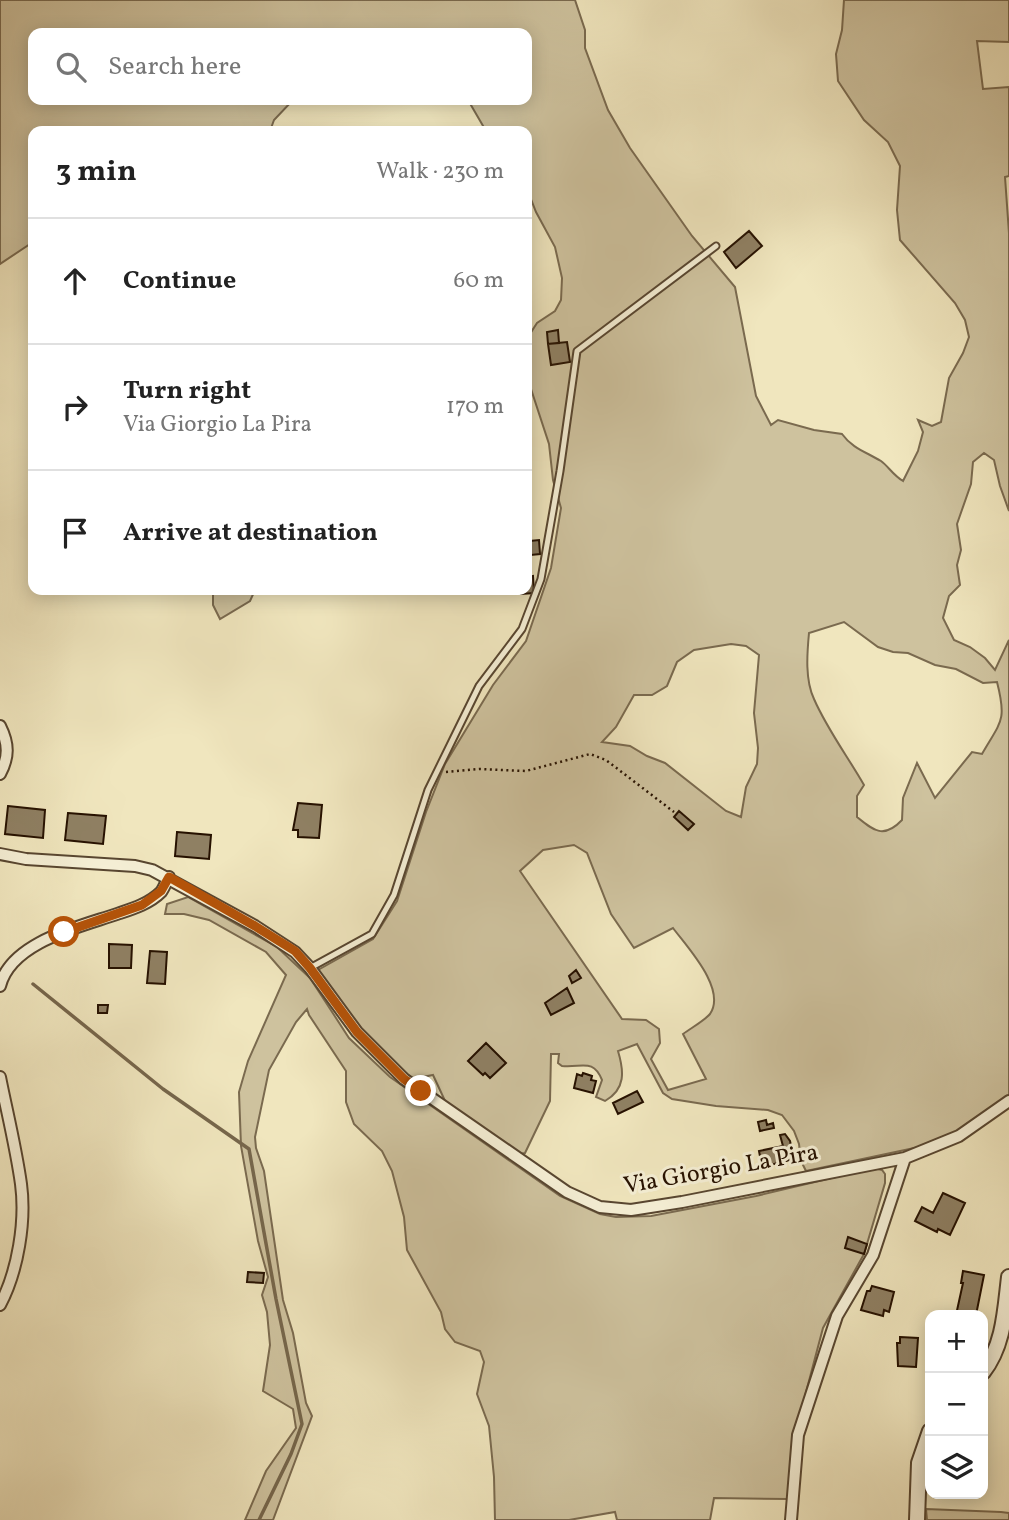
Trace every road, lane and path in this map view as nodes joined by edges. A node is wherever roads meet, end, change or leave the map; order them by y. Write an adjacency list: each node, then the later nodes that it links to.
1 (716, 246): 4 (lane)
2 (0, 726): 3 (street)
3 (0, 774)
4 (436, 774): 5 (path); 8 (lane)
5 (674, 812)
6 (0, 854): 7 (street, Via Giorgio La Pira)
7 (169, 877): 8 (street, Via Giorgio La Pira); 9 (street)
8 (310, 968): 12 (street, Via Giorgio La Pira)
9 (0, 986)
10 (0, 1077): 14 (street)
11 (1009, 1101): 12 (street, Via Giorgio La Pira)
12 (905, 1158): 17 (street)
13 (1009, 1277): 15 (street)
14 (0, 1305)
15 (988, 1365)
16 (928, 1436): 18 (street)
17 (791, 1520)
18 (917, 1520)

